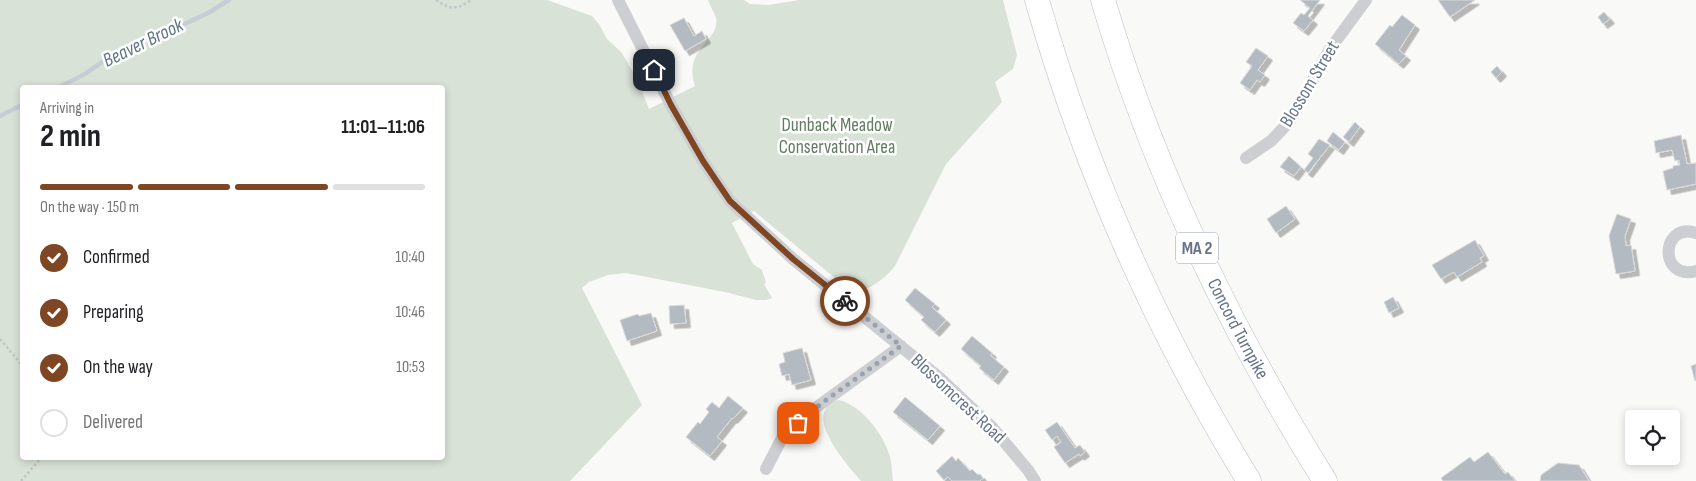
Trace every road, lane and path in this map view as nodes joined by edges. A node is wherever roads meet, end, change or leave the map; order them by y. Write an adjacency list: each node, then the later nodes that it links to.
1 (437, 0): 2 (path)
2 (472, 0)
3 (618, 0): 11 (street, Blossomcrest Road)
4 (1037, 0): 17 (highway)
5 (1103, 0): 18 (highway, Concord Turnpike / MA 2)
6 (1366, 0): 7 (street, Blossom Street)
7 (1246, 158)
8 (1696, 232): 9 (street)
9 (1696, 271)
10 (0, 339): 12 (path)
11 (901, 346): 14 (street); 16 (street, Blossomcrest Road)
12 (20, 363)
13 (38, 460): 15 (path)
14 (766, 469)
15 (21, 481)
16 (1035, 481)
17 (1249, 481)
18 (1325, 481)

